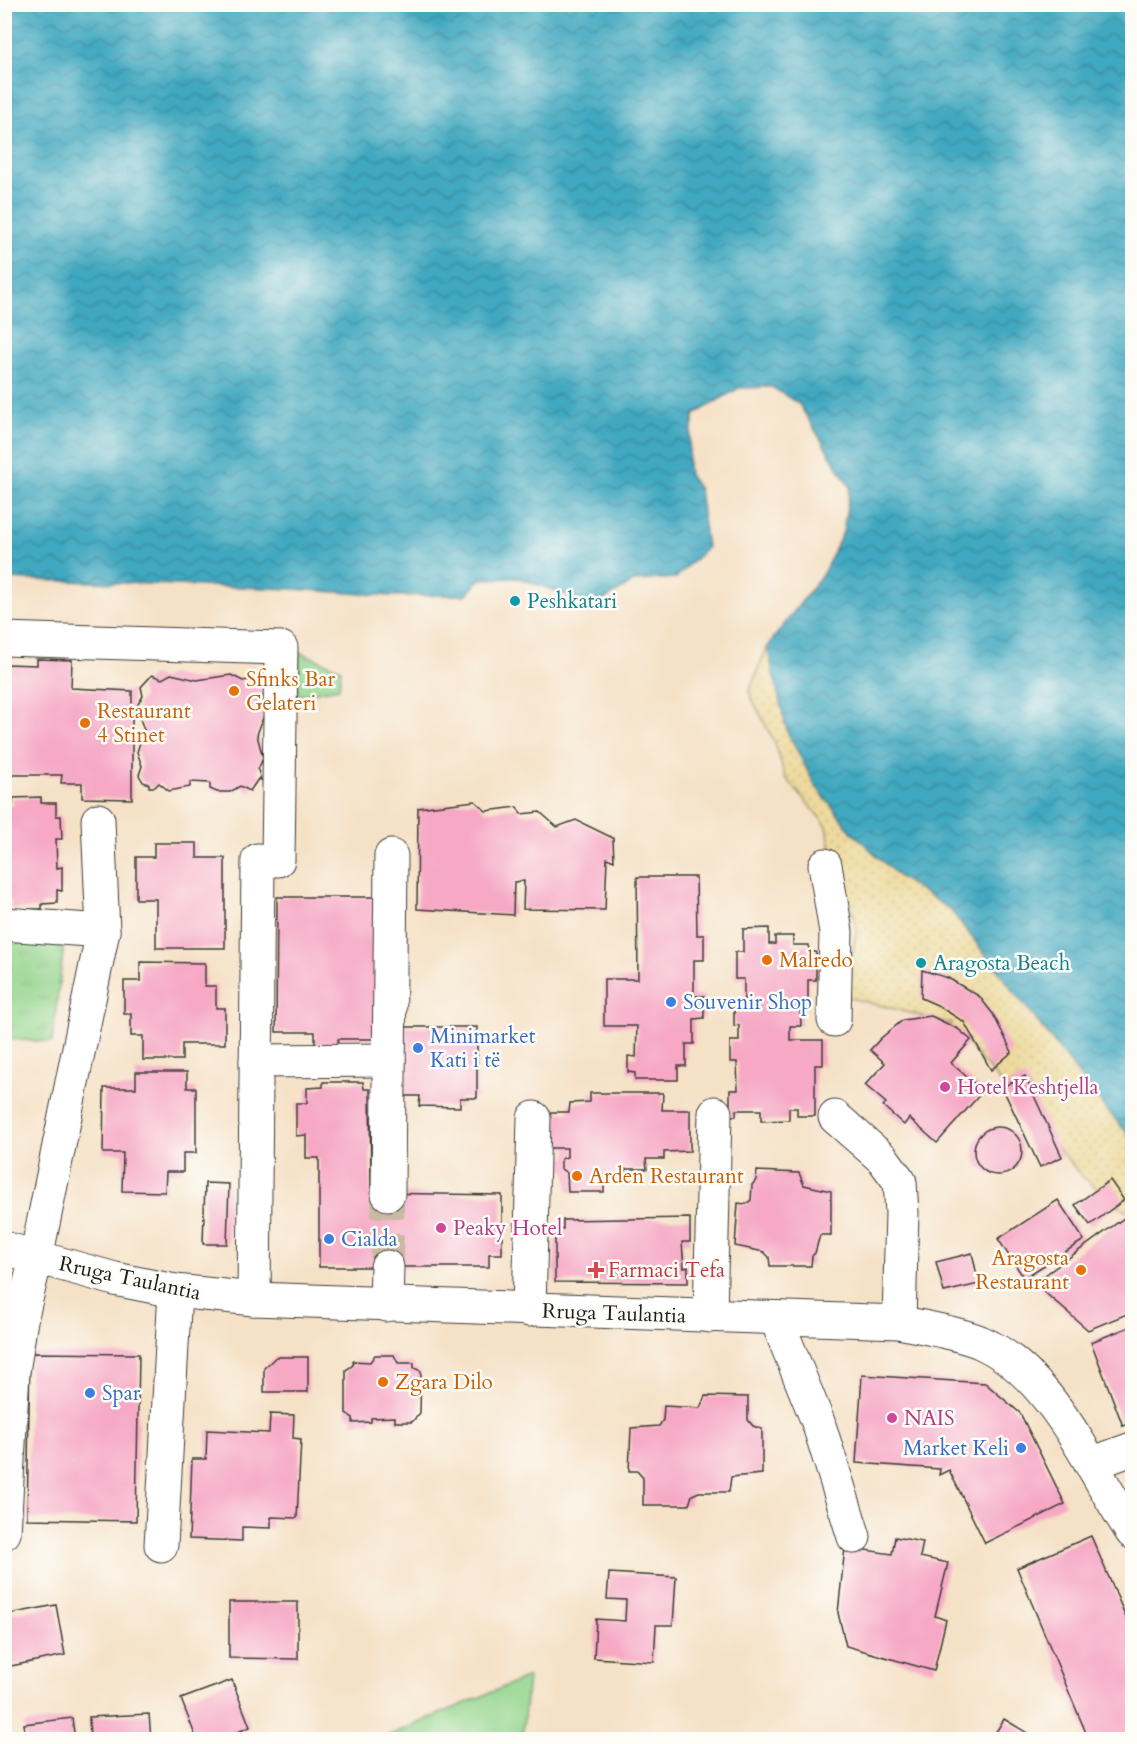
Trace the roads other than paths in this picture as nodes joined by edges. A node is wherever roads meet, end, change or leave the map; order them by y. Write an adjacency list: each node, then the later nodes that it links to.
1 (4, 639): 9 (street)
2 (98, 820): 6 (street)
3 (392, 856): 8 (street)
4 (825, 865): 7 (street)
5 (4, 924): 6 (street)
6 (103, 930): 15 (street)
7 (834, 1020)
8 (389, 1060): 9 (street); 13 (street)
9 (256, 1061): 18 (street)
10 (715, 1113): 21 (street)
11 (835, 1117): 23 (street)
12 (534, 1118): 20 (street)
13 (388, 1194)
14 (4, 1248): 15 (street, Rruga Taulantia)
15 (36, 1258): 17 (street, Rruga Taulantia); 26 (street)
16 (387, 1267): 19 (street)
17 (175, 1291): 18 (street, Rruga Taulantia); 29 (street)
18 (254, 1299): 19 (street, Rruga Taulantia)
19 (386, 1305): 20 (street, Rruga Taulantia)
20 (529, 1310): 21 (street, Rruga Taulantia)
21 (710, 1316): 22 (street, Rruga Taulantia)
22 (776, 1318): 23 (street, Rruga Taulantia); 28 (street)
23 (899, 1322): 25 (street, Rruga Taulantia)
24 (1132, 1449): 25 (street)
25 (1091, 1464): 27 (street, Rruga Taulantia)
26 (4, 1533)
27 (1132, 1533)
28 (854, 1537)
29 (161, 1545)

